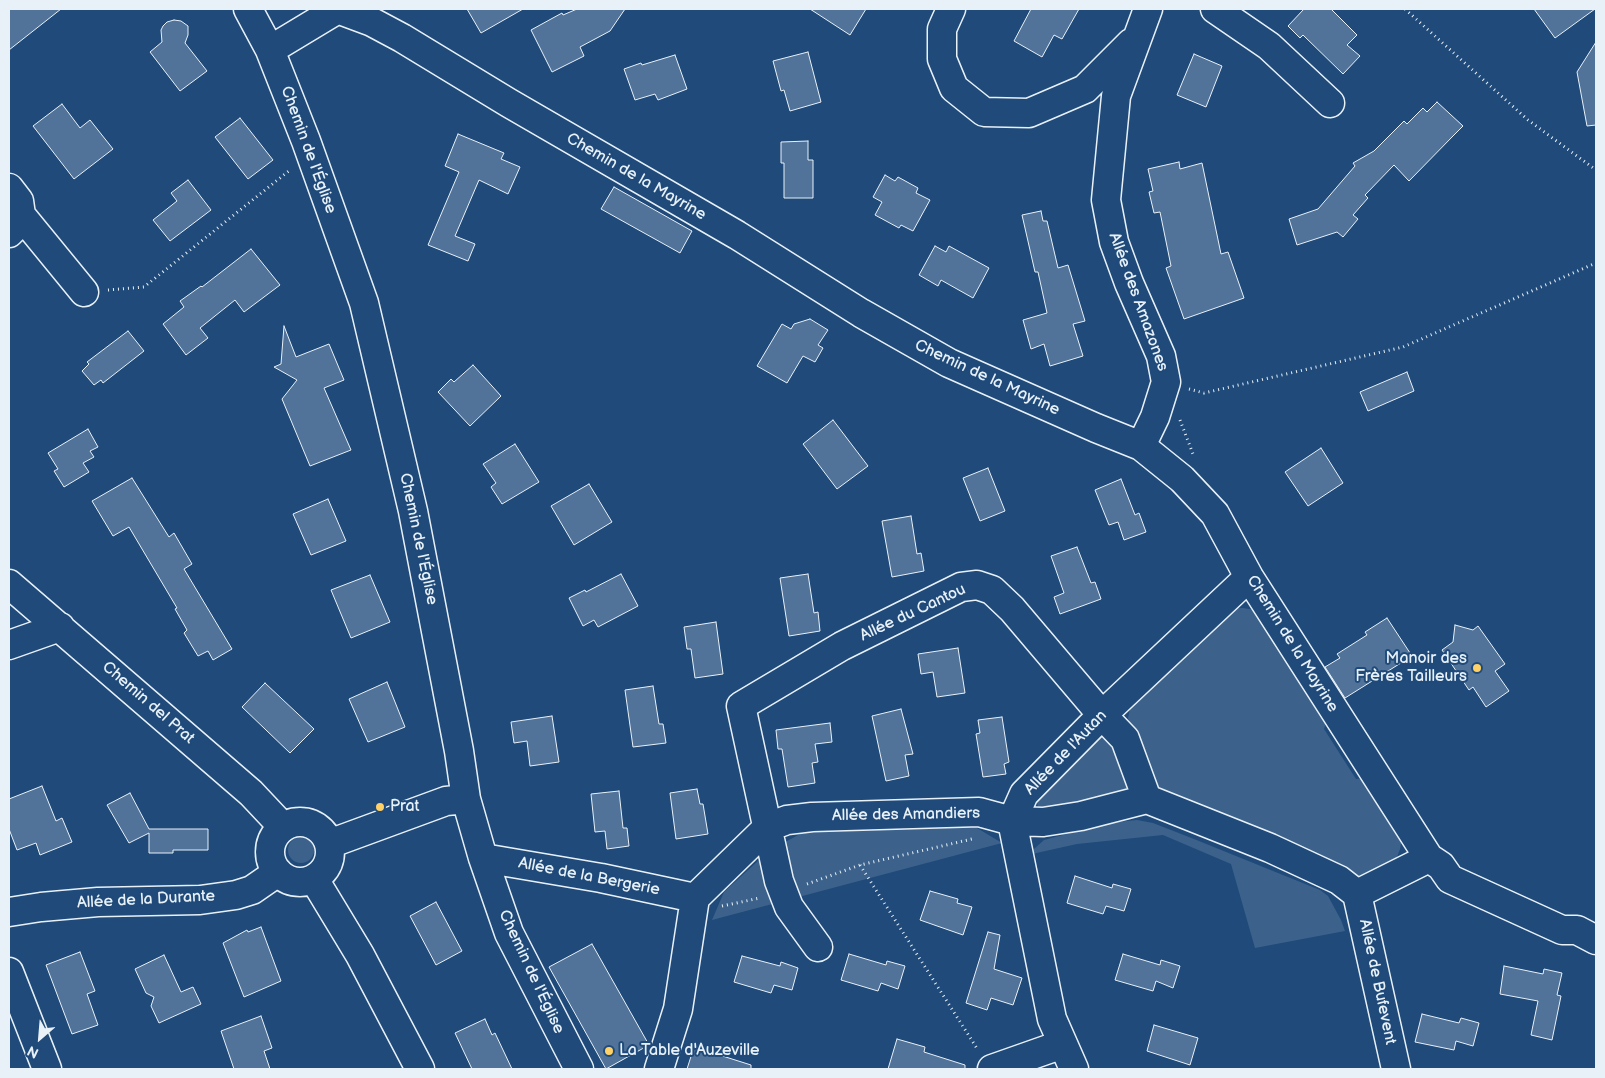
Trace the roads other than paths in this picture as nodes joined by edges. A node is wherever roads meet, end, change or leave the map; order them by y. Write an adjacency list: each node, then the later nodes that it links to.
1 (338, 9): 7 (street); 12 (street, Chemin de la Mayrine)
2 (951, 9): 6 (street)
3 (1148, 9): 6 (street, Allée des Amazones)
4 (1215, 9): 8 (street)
5 (253, 10): 7 (street, Chemin de l'Église)
6 (1137, 37): 12 (street, Allée des Amazones)
7 (270, 50): 18 (street, Chemin de l'Église)
8 (1330, 103)
9 (9, 188): 10 (street)
10 (15, 224): 11 (street)
11 (84, 292)
12 (1141, 446): 13 (street, Chemin de la Mayrine)
13 (1249, 577): 17 (street, Allée de l'Autan); 25 (street, Chemin de la Mayrine)
14 (9, 584): 15 (street, Chemin del Prat)
15 (60, 627): 16 (street); 21 (street, Chemin del Prat)
16 (9, 645)
17 (1102, 715): 19 (street, Allée du Cantou); 20 (street, Allée de l'Autan); 22 (street, Allée du Cantou)
18 (466, 799): 23 (street); 24 (street, Chemin de l'Église)
19 (1147, 799): 20 (street, Allée des Amandiers); 28 (street)
20 (1012, 821): 22 (street, Allée des Amandiers); 34 (street)
21 (283, 827): 23 (street); 26 (street)
22 (768, 827): 29 (street, Allée des Amandiers); 32 (street)
23 (329, 844): 27 (street)
24 (483, 858): 29 (street, Allée de la Bergerie); 38 (street, Chemin de l'Église)
25 (1435, 862): 28 (street); 31 (street, Chemin de la Mayrine)
26 (278, 872): 27 (street); 30 (street, Allée de la Durante)
27 (314, 879): 37 (street)
28 (1357, 894): 41 (street, Allée de Bufevent)
29 (695, 898): 39 (street)
30 (9, 912)
31 (1586, 935)
32 (818, 947)
33 (9, 972): 36 (street)
34 (1063, 1044): 35 (street); 40 (street)
35 (986, 1061)
36 (47, 1069)
37 (420, 1069)
38 (579, 1069)
39 (659, 1069)
40 (1074, 1069)
41 (1396, 1069)

